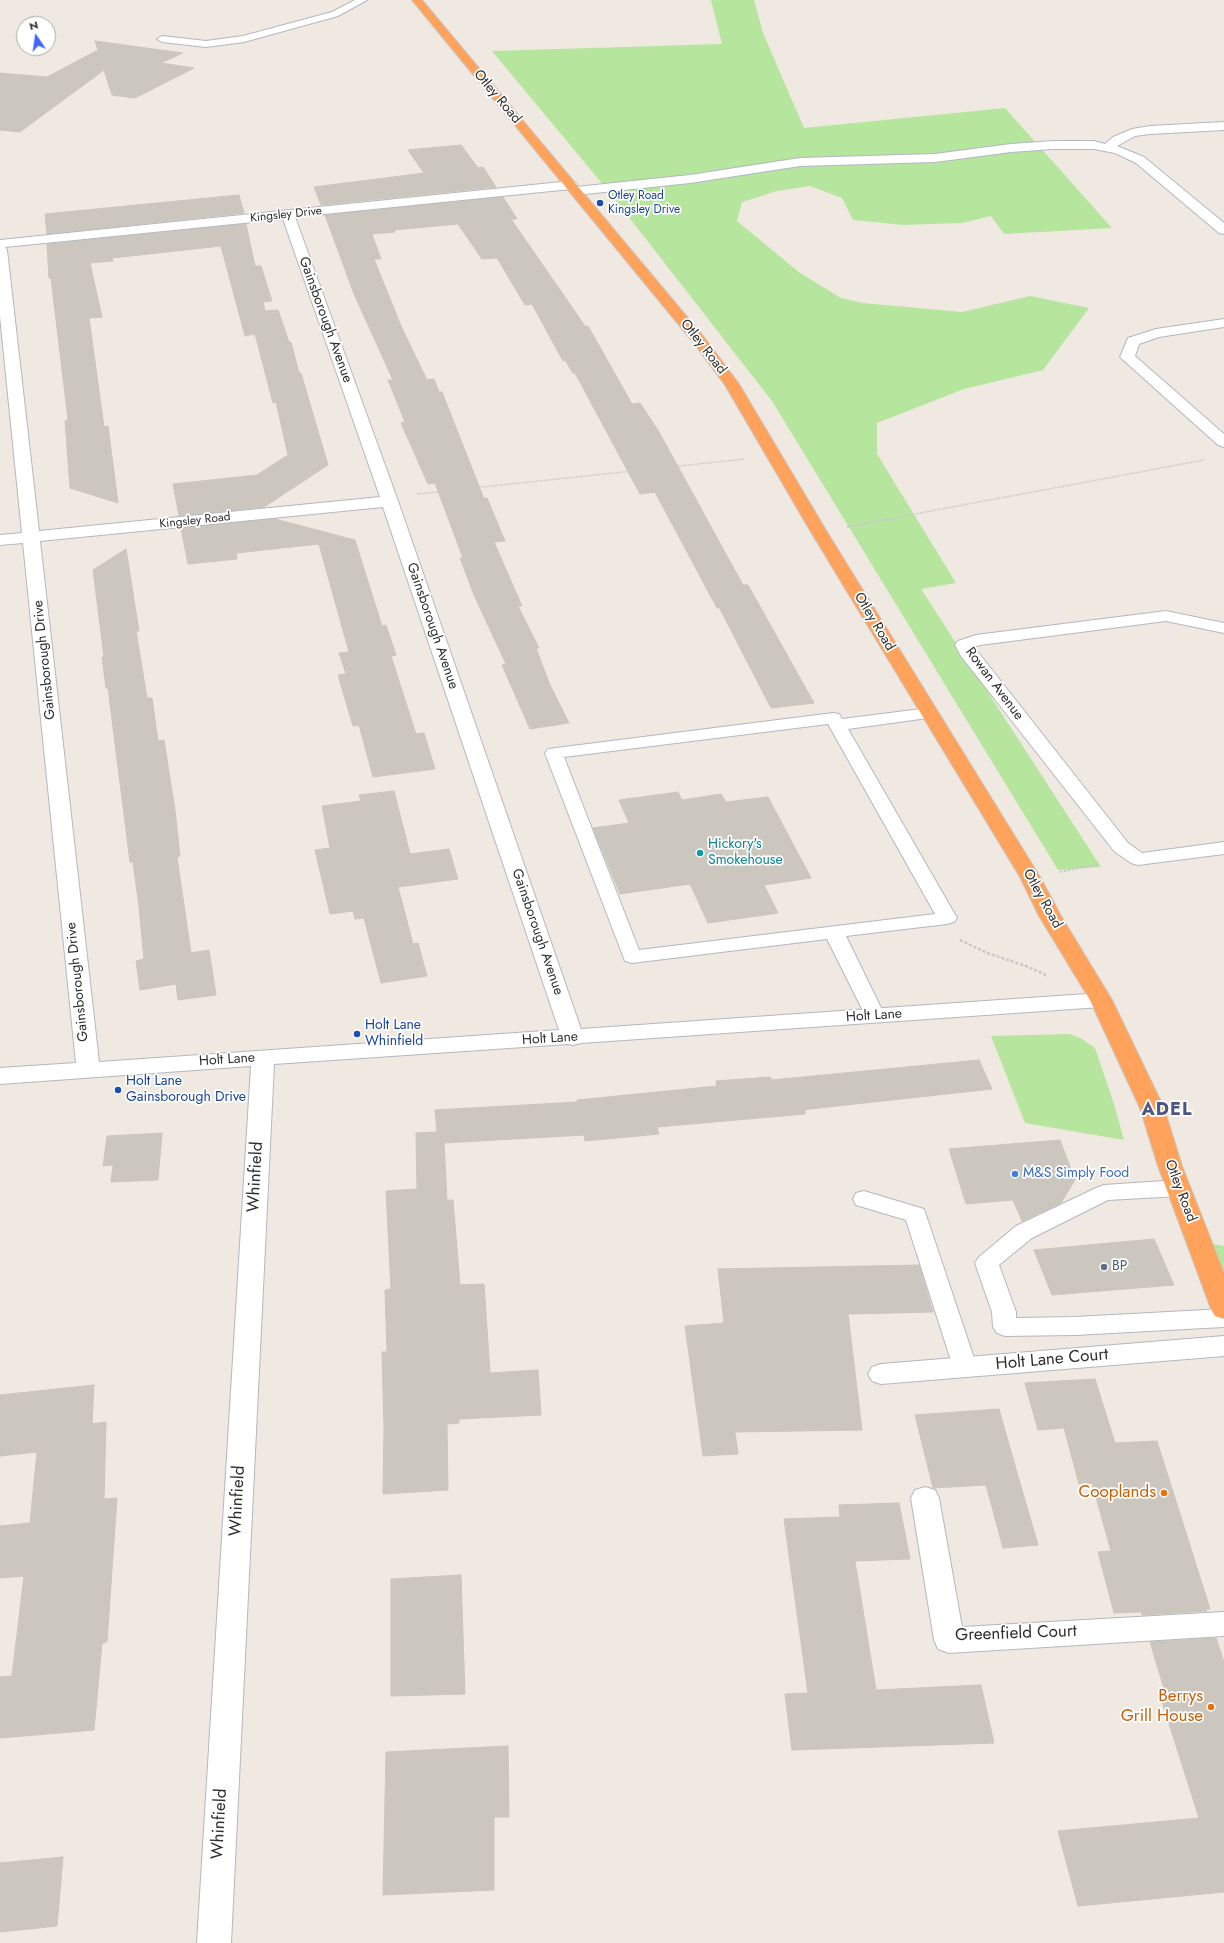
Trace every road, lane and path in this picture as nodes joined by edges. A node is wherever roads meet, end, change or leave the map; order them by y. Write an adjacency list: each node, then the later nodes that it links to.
1 (362, 0): 3 (lane)
2 (416, 0): 6 (highway, Otley Road)
3 (162, 39)
4 (1224, 126): 5 (street)
5 (1107, 148): 6 (street, Kingsley Drive); 8 (street, Kingsley Drive)
6 (573, 188): 7 (street, Kingsley Drive); 13 (highway, Otley Road)
7 (288, 215): 9 (street, Kingsley Drive); 15 (street, Gainsborough Avenue)
8 (1224, 230)
9 (0, 244)
10 (0, 250): 17 (street, Gainsborough Drive)
11 (1224, 323): 12 (street)
12 (1224, 442)
13 (775, 456): 15 (path); 16 (highway, Otley Road)
14 (1208, 459): 16 (path)
15 (389, 499): 17 (street, Kingsley Road); 30 (street, Gainsborough Avenue)
16 (819, 532): 20 (highway, Otley Road)
17 (32, 537): 18 (street, Kingsley Road); 32 (street, Gainsborough Drive)
18 (0, 540)
19 (1224, 628): 23 (street, Rowan Avenue)
20 (929, 713): 21 (lane); 24 (highway, Otley Road)
21 (837, 725): 25 (lane); 26 (lane)
22 (1224, 848): 23 (street)
23 (1138, 859): 24 (path)
24 (1030, 877): 28 (highway, Otley Road)
25 (938, 919): 26 (lane); 27 (path)
26 (834, 932): 29 (lane)
27 (1053, 978)
28 (1101, 1000): 29 (street, Holt Lane); 34 (highway, Otley Road)
29 (875, 1016): 30 (street, Holt Lane)
30 (573, 1038): 31 (street, Holt Lane)
31 (263, 1058): 32 (street, Holt Lane); 43 (street, Whinfield)
32 (88, 1070): 33 (street, Holt Lane)
33 (0, 1076)
34 (1179, 1188): 36 (highway, Otley Road); 37 (lane)
35 (864, 1199): 39 (lane)
36 (1224, 1309)
37 (1224, 1318)
38 (1224, 1346): 39 (street, Holt Lane Court)
39 (965, 1367): 40 (street, Holt Lane Court)
40 (881, 1374)
41 (925, 1498): 42 (street, Greenfield Court)
42 (1224, 1624)
43 (214, 1943)

